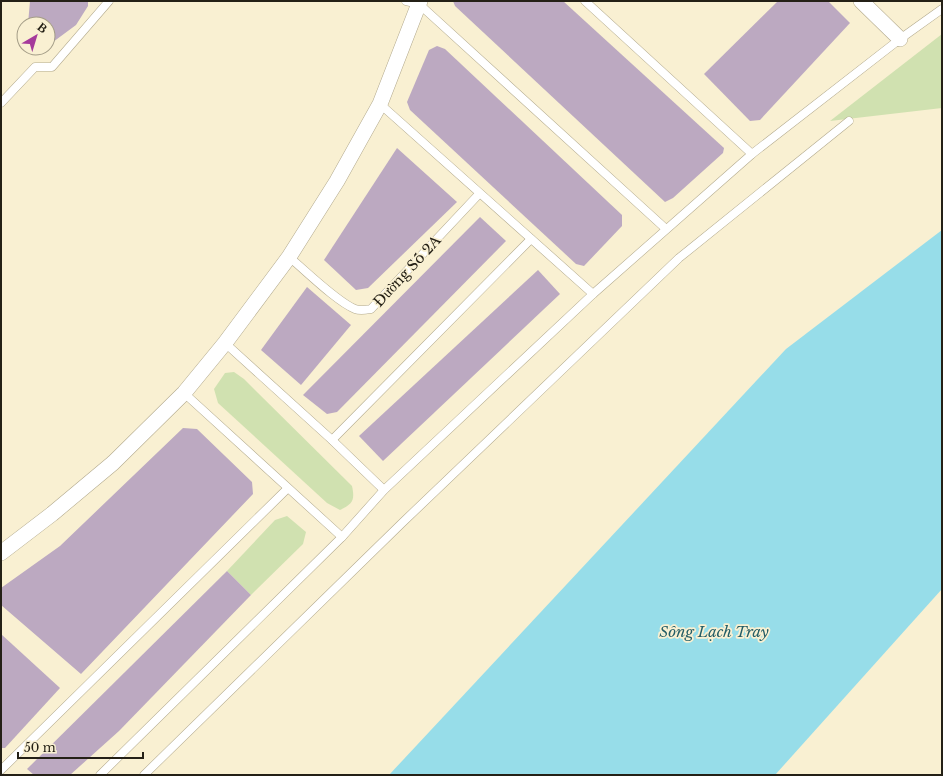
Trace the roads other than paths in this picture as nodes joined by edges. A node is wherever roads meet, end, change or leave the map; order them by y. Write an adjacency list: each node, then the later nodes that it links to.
1 (109, 1): 7 (lane)
2 (585, 1): 10 (lane)
3 (861, 1): 6 (street)
4 (415, 2): 8 (street); 12 (lane)
5 (942, 9): 6 (lane)
6 (900, 39): 10 (lane)
7 (1, 103)
8 (380, 104): 11 (lane); 14 (street)
9 (849, 121): 25 (lane)
10 (752, 154): 12 (lane)
11 (479, 194): 13 (lane); 14 (lane, Đường Số 2A)
12 (666, 229): 15 (lane)
13 (531, 239): 15 (lane); 18 (lane)
14 (289, 257): 16 (street)
15 (593, 294): 20 (lane)
16 (225, 343): 17 (street); 18 (lane)
17 (184, 394): 19 (lane); 22 (street)
18 (332, 440): 20 (lane)
19 (287, 489): 21 (lane); 23 (lane)
20 (384, 490): 21 (lane)
21 (342, 537): 24 (lane)
22 (1, 553)
23 (1, 770)
24 (100, 775)
25 (144, 775)

